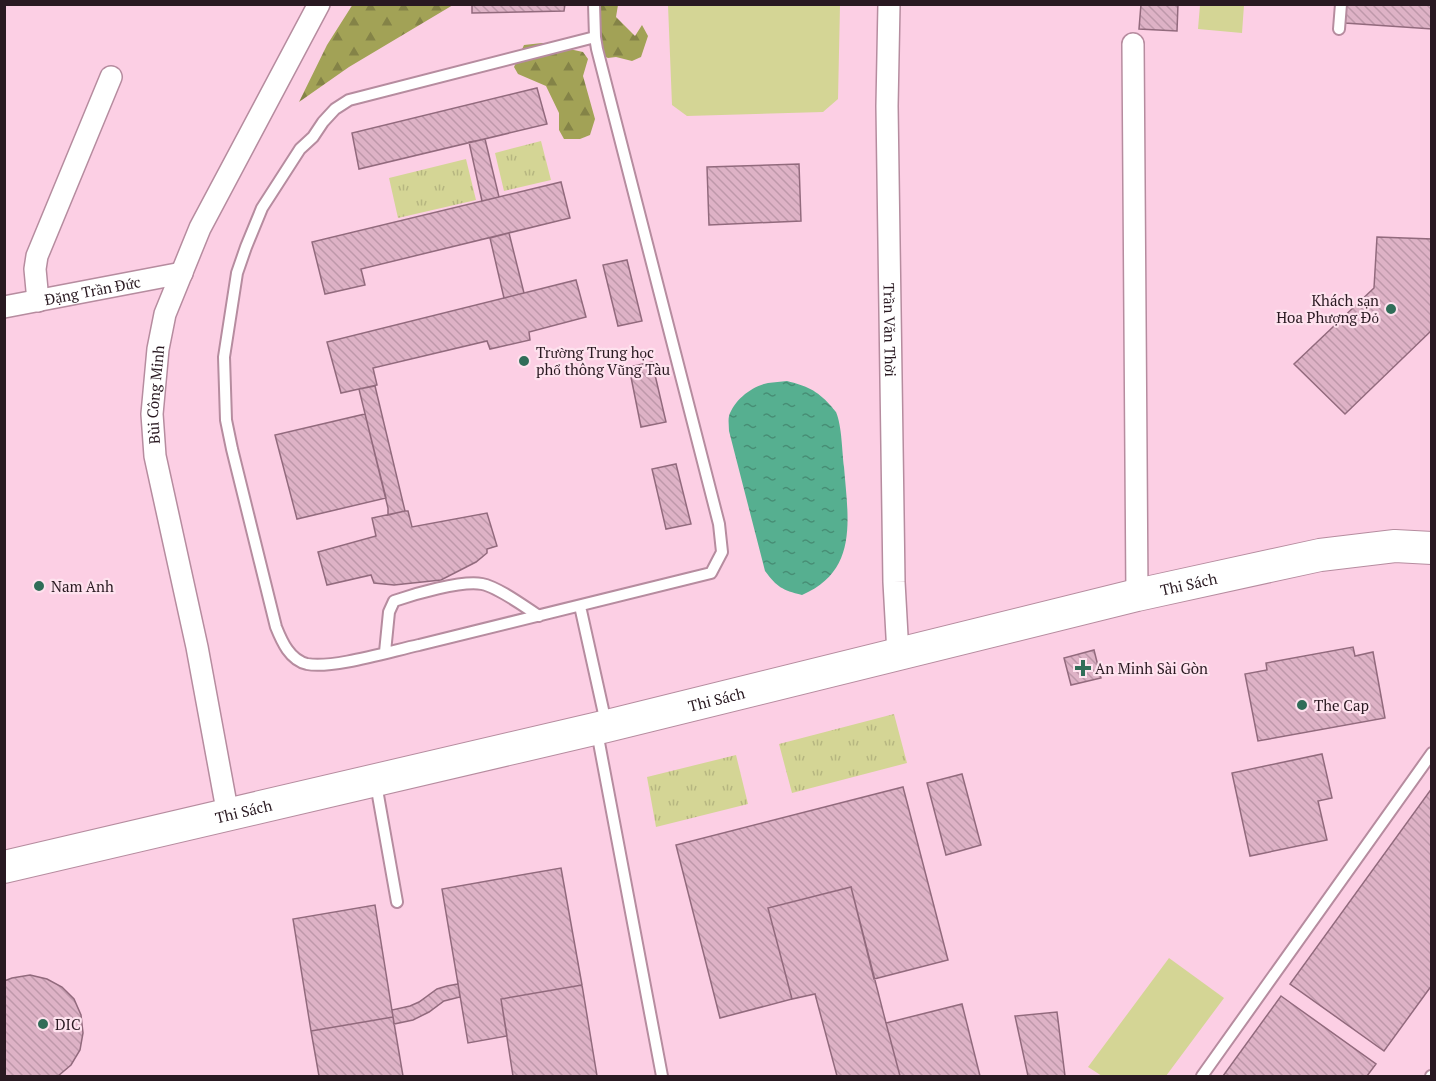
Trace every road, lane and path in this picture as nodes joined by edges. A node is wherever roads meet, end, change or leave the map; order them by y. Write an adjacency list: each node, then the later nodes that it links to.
1 (319, 4): 9 (street, Bùi Công Minh)
2 (594, 4): 6 (lane)
3 (889, 4): 17 (street, Trần Văn Thời)
4 (1341, 4): 5 (lane)
5 (1339, 29)
6 (595, 37): 14 (lane); 16 (lane)
7 (1133, 44): 13 (street)
8 (111, 77): 10 (street)
9 (182, 273): 10 (street, Đặng Trần Đức); 21 (street, Bùi Công Minh)
10 (38, 301): 11 (street, Đặng Trần Đức)
11 (4, 308)
12 (1431, 548): 13 (street, Thi Sách)
13 (1137, 595): 17 (street, Thi Sách)
14 (580, 606): 15 (lane); 18 (lane)
15 (539, 616): 16 (lane); 16 (lane)
16 (385, 652)
17 (898, 654): 18 (street, Thi Sách)
18 (602, 727): 20 (street, Thi Sách); 24 (lane)
19 (1431, 753): 25 (lane)
20 (376, 781): 21 (street, Thi Sách); 23 (lane)
21 (228, 815): 22 (street, Thi Sách)
22 (4, 867)
23 (397, 902)
24 (662, 1077)
25 (1202, 1077)

